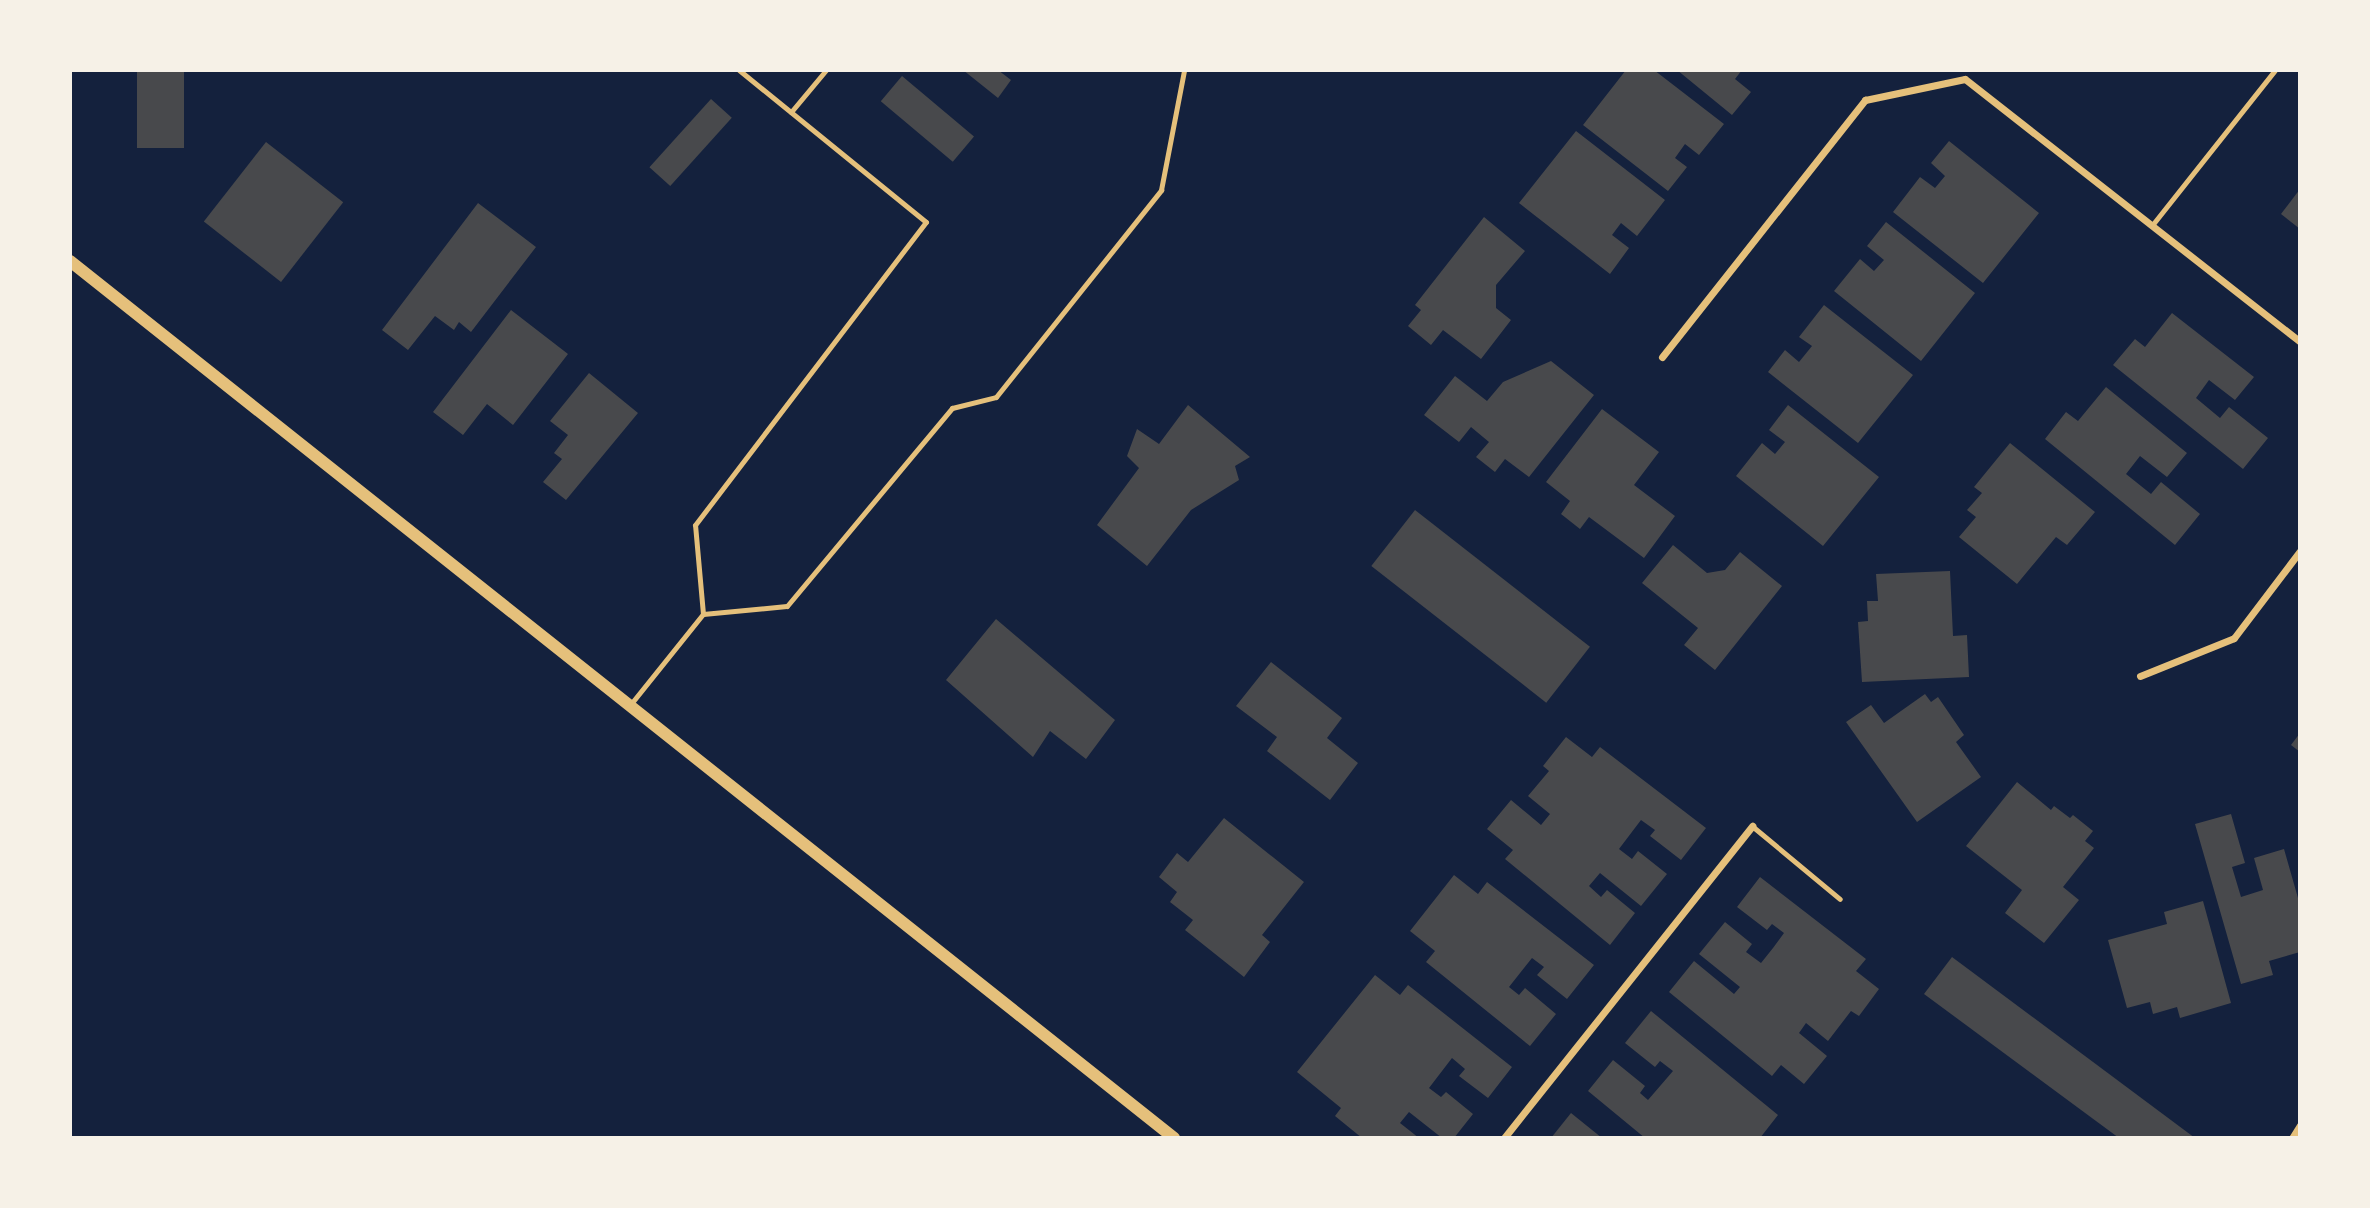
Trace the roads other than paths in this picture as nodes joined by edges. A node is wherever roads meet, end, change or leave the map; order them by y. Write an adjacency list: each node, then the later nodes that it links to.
1 (739, 70): 5 (lane)
2 (825, 70): 5 (lane)
3 (1184, 70): 11 (lane)
4 (2275, 70): 6 (lane)
5 (791, 112): 11 (lane)
6 (2153, 224): 8 (street); 9 (street)
7 (70, 261): 13 (street)
8 (2300, 342)
9 (1662, 357)
10 (2300, 551): 12 (street)
11 (704, 614): 13 (lane)
12 (2140, 676)
13 (630, 705): 17 (street)
14 (1752, 826): 15 (lane); 18 (street)
15 (1840, 900)
16 (2300, 1125): 19 (street)
17 (1174, 1138)
18 (1504, 1138)
19 (2292, 1138)

